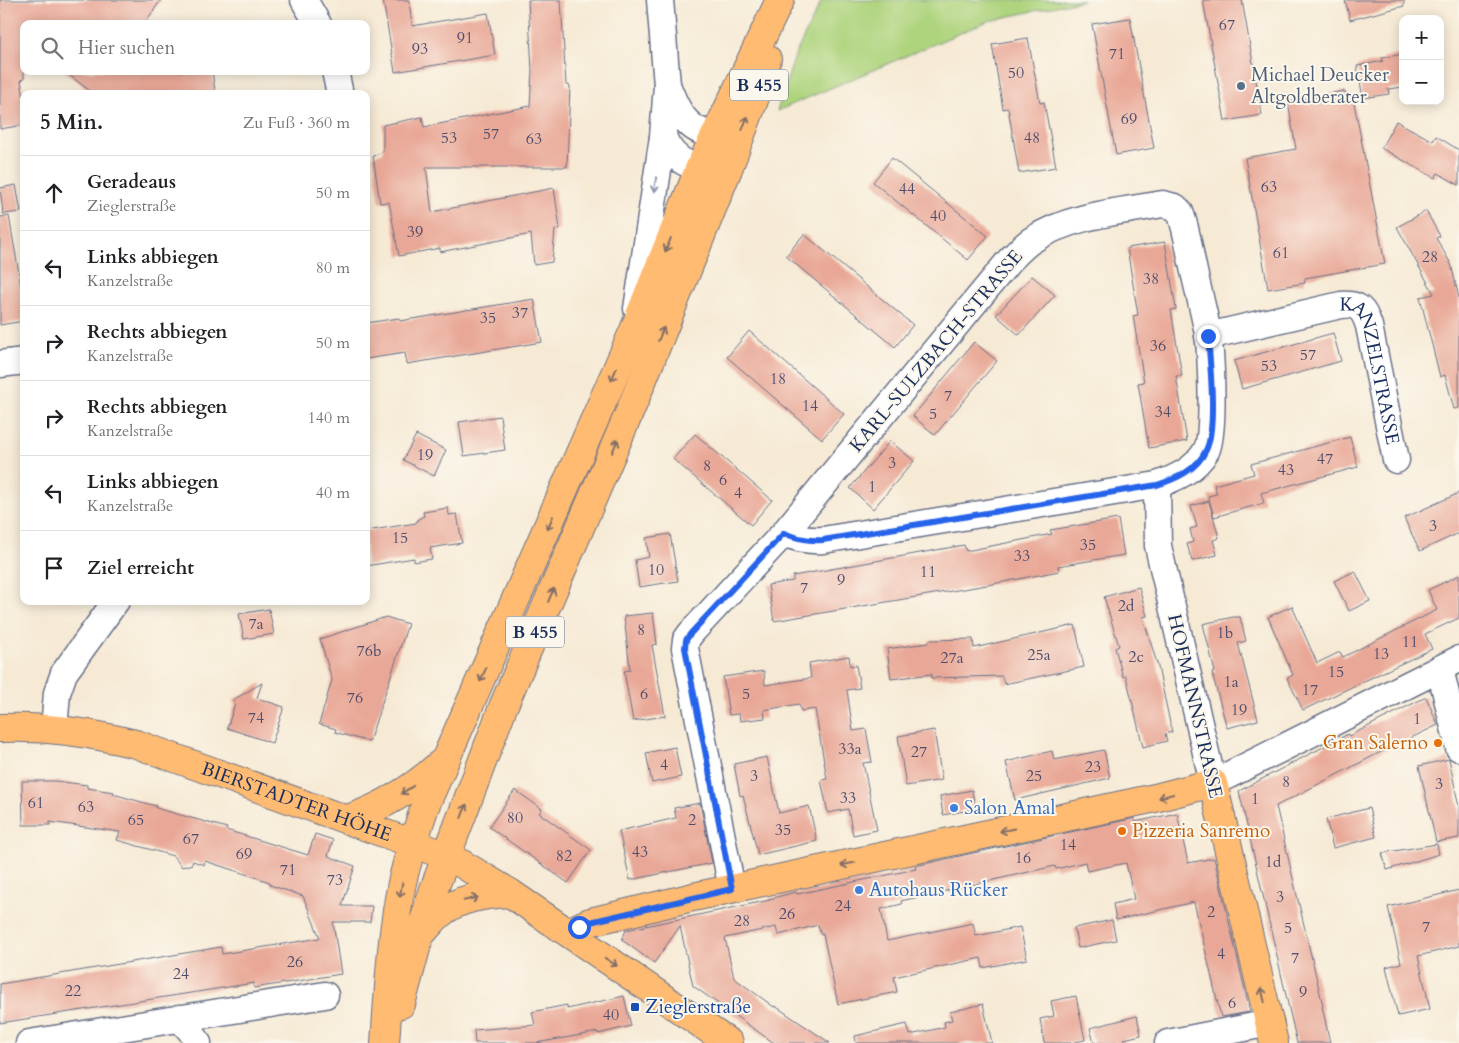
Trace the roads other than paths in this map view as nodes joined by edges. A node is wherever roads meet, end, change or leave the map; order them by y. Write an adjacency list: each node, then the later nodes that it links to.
1 (304, 0): 5 (street)
2 (660, 0): 7 (street)
3 (780, 0): 10 (main road, B 455)
4 (786, 0): 12 (main road, B 455, one-way to 4)
5 (316, 20)
6 (336, 75): 8 (street)
7 (667, 85): 9 (street); 10 (street)
8 (339, 90)
9 (663, 137): 11 (street); 13 (street, one-way to 13)
10 (713, 138): 11 (main road, B 455); 12 (street)
11 (700, 167): 12 (street); 13 (main road, B 455, one-way to 13)
12 (728, 169): 29 (main road, B 455, one-way to 12)
13 (634, 330): 25 (main road, B 455, one-way to 25)
14 (1208, 336): 17 (street, KANZELSTRASSE); 18 (street); 19 (street, KARL-SULZBACH-STRASSE)
15 (20, 362): 16 (street)
16 (0, 364)
17 (1396, 460)
18 (1157, 485): 19 (street); 26 (street, HOFMANNSTRASSE)
19 (784, 533): 30 (street)
20 (113, 605): 23 (street)
21 (1450, 664): 24 (street); 26 (street)
22 (0, 728): 23 (main road, BIERSTADTER HÖHE)
23 (54, 729): 27 (main road, BIERSTADTER HÖHE)
24 (1459, 748)
25 (446, 760): 27 (main road, one-way to 27); 28 (main road, B 455)
26 (1213, 783): 30 (main road, one-way to 30); 36 (main road, HOFMANNSTRASSE, one-way to 26)
27 (348, 819): 28 (main road, BIERSTADTER HÖHE)
28 (413, 842): 29 (main road, BIERSTADTER HÖHE); 39 (main road, B 455, one-way to 39)
29 (446, 856): 31 (main road, BIERSTADTER HÖHE); 33 (main road, B 455)
30 (732, 889): 32 (main road)
31 (510, 892): 32 (main road, BIERSTADTER HÖHE); 33 (main road, one-way to 31)
32 (572, 934): 41 (main road, BIERSTADTER HÖHE, one-way to 41)
33 (419, 937): 40 (main road, B 455)
34 (326, 995): 35 (street)
35 (179, 1018): 37 (street); 38 (street)
36 (1272, 1033): 42 (street)
37 (29, 1043)
38 (198, 1043)
39 (385, 1043)
40 (391, 1043)
41 (729, 1043)
42 (1168, 1043)

